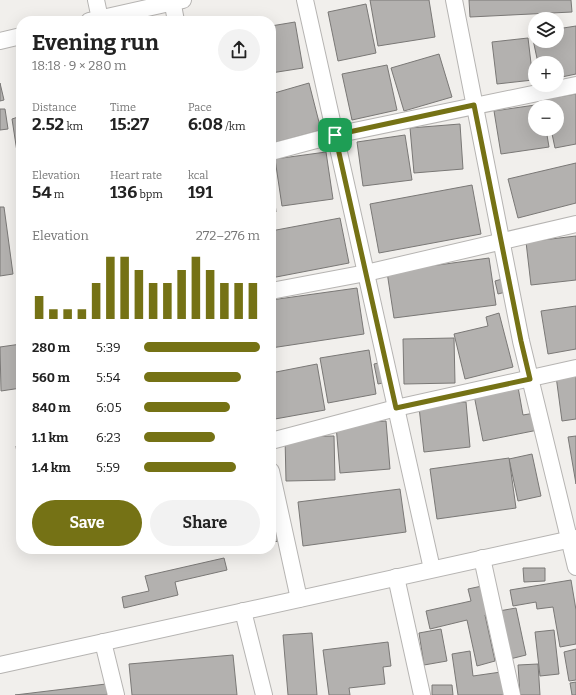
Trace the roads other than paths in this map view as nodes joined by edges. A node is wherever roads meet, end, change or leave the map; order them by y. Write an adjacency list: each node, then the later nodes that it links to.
1 (96, 0): 5 (street)
2 (305, 0): 12 (street)
3 (454, 0): 11 (street)
4 (176, 1): 6 (street); 7 (street)
5 (95, 16)
6 (112, 16)
7 (176, 16)
8 (16, 37): 9 (street)
9 (0, 41)
10 (576, 85): 11 (street)
11 (474, 105): 12 (street); 15 (street)
12 (335, 135): 13 (street); 16 (street)
13 (276, 151)
14 (576, 224): 15 (street)
15 (501, 240): 16 (street); 19 (street)
16 (366, 273): 17 (street); 20 (street)
17 (276, 290)
18 (576, 368): 19 (street)
19 (530, 379): 20 (street); 23 (street)
20 (396, 408): 21 (street); 26 (street)
21 (276, 440)
22 (276, 494): 28 (street)
23 (573, 538): 24 (street); 25 (street)
24 (482, 558): 26 (street); 35 (street)
25 (576, 567)
26 (432, 569): 27 (street)
27 (396, 577): 28 (street); 34 (street)
28 (299, 599): 29 (street)
29 (243, 611): 30 (street); 33 (street)
30 (103, 642): 31 (street); 32 (street)
31 (0, 665)
32 (116, 695)
33 (264, 695)
34 (422, 695)
35 (512, 695)

